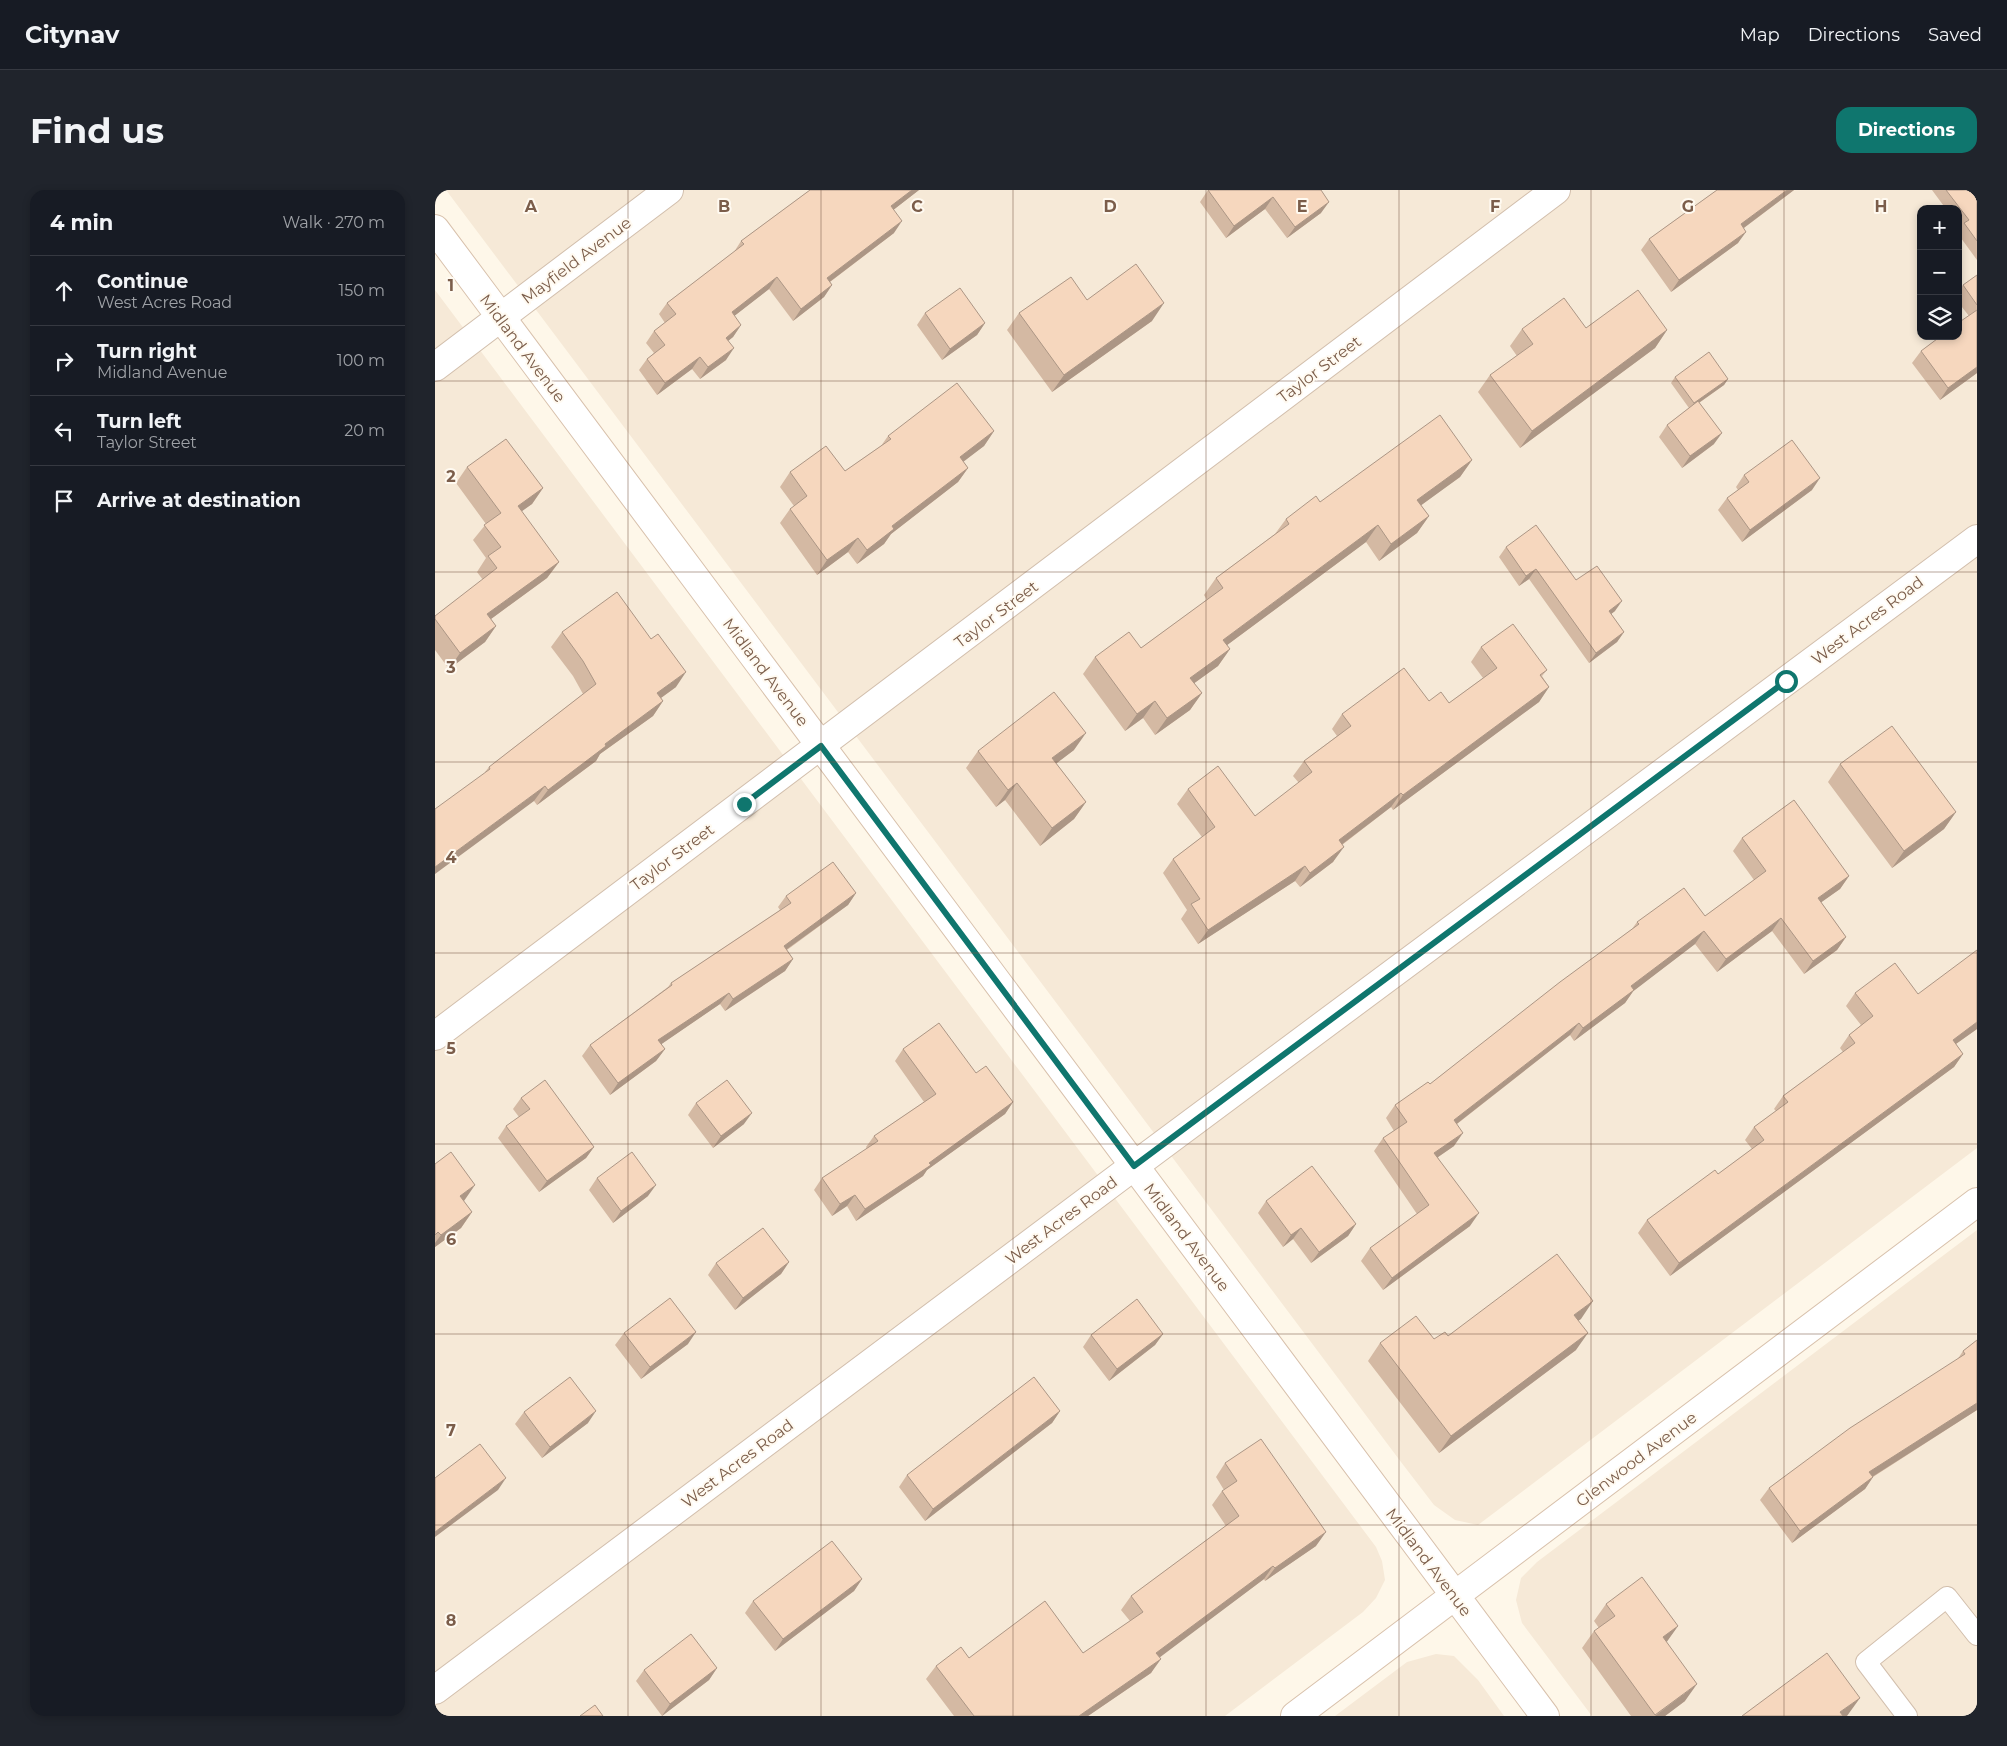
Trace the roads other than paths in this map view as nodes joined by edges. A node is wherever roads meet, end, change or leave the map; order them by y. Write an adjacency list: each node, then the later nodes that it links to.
1 (669, 190): 4 (street, Mayfield Avenue)
2 (1556, 190): 7 (street, Taylor Street)
3 (435, 229): 4 (street, Midland Avenue)
4 (501, 317): 5 (street, Mayfield Avenue); 7 (street, Midland Avenue)
5 (435, 367)
6 (1977, 539): 9 (street, West Acres Road)
7 (821, 746): 8 (street, Taylor Street); 9 (street, Midland Avenue)
8 (435, 1036)
9 (1134, 1166): 11 (street, Midland Avenue); 13 (street, West Acres Road)
10 (1977, 1202): 11 (street, Glenwood Avenue)
11 (1455, 1596): 14 (street, Glenwood Avenue); 15 (street, Midland Avenue)
12 (1977, 1635): 16 (lane)
13 (435, 1690)
14 (1295, 1716)
15 (1545, 1716)
16 (1907, 1716)

